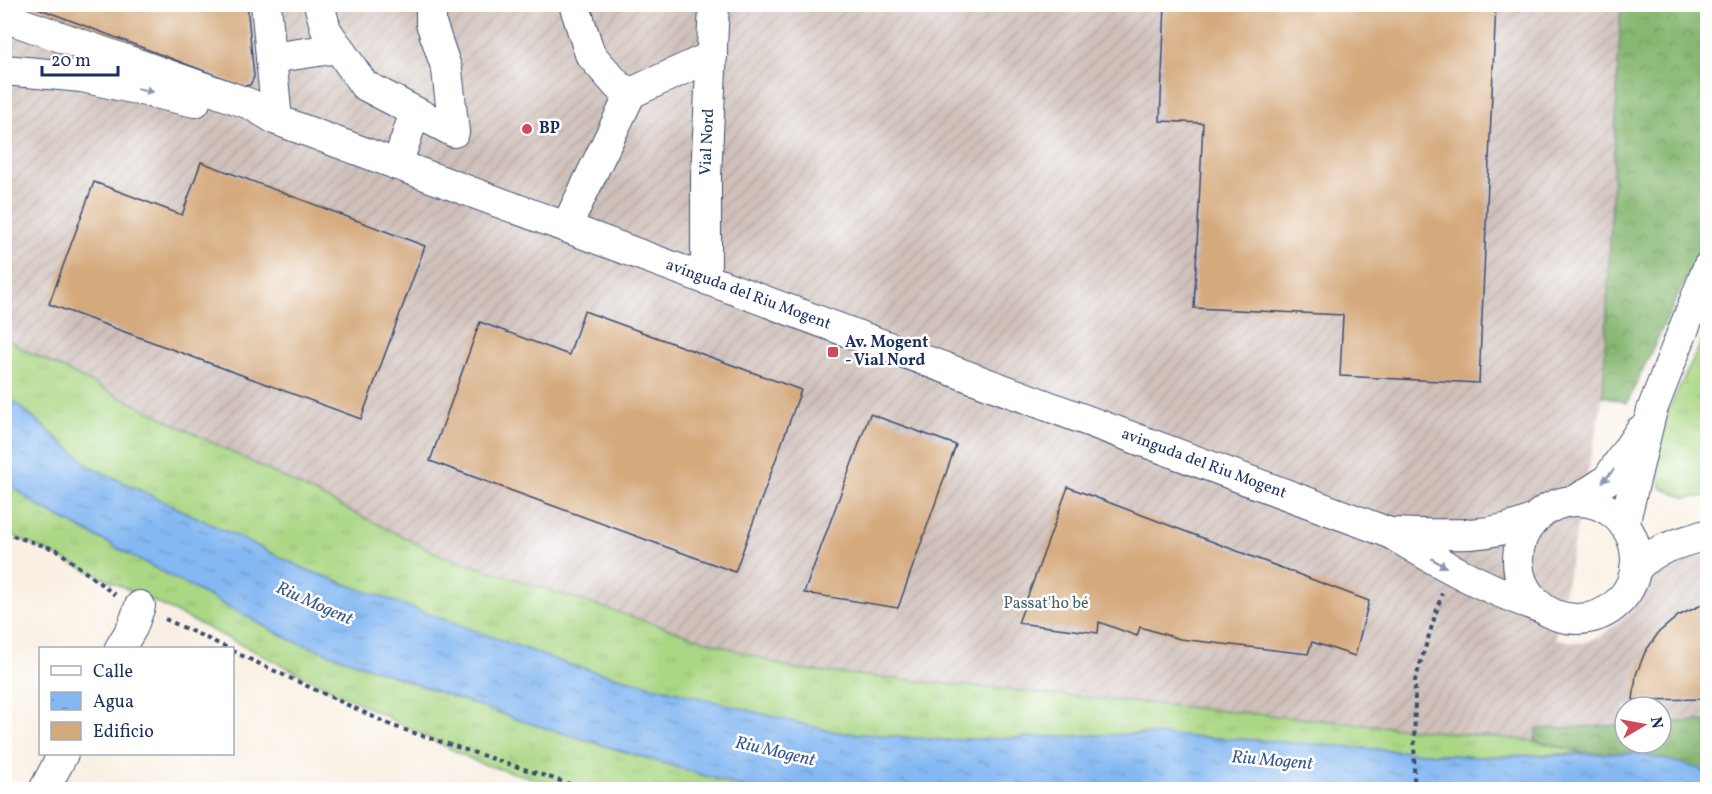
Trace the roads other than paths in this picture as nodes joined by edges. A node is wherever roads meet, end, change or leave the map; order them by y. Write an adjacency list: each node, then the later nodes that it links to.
1 (266, 4): 9 (street)
2 (319, 4): 7 (street)
3 (431, 4): 12 (street)
4 (574, 4): 11 (street)
5 (714, 4): 8 (street, Vial Nord)
6 (4, 18): 10 (street, avinguda del Riu Mogent); 13 (street, avinguda del Riu Mogent)
7 (339, 48): 9 (street); 12 (street)
8 (712, 56): 11 (street); 17 (street, Vial Nord)
9 (271, 58): 13 (street)
10 (4, 68): 13 (street, avinguda del Riu Mogent, one-way to 13)
11 (632, 93): 15 (street)
12 (416, 112): 14 (street)
13 (277, 120): 14 (street, avinguda del Riu Mogent)
14 (397, 165): 15 (street, avinguda del Riu Mogent)
15 (566, 226): 17 (street, avinguda del Riu Mogent)
16 (1707, 267): 18 (street)
17 (706, 278): 22 (street, avinguda del Riu Mogent)
18 (1652, 410): 19 (street, one-way to 19); 21 (street)
19 (1575, 501): 20 (street); 21 (street)
20 (1536, 518): 22 (street, avinguda del Riu Mogent); 26 (street)
21 (1625, 526): 23 (street); 24 (street)
22 (1390, 533): 26 (street, avinguda del Riu Mogent, one-way to 26)
23 (1707, 533): 24 (street)
24 (1635, 570): 26 (street)
25 (140, 606): 27 (street)
26 (1542, 608)
27 (121, 647)
28 (62, 755): 29 (street)
29 (44, 789)

